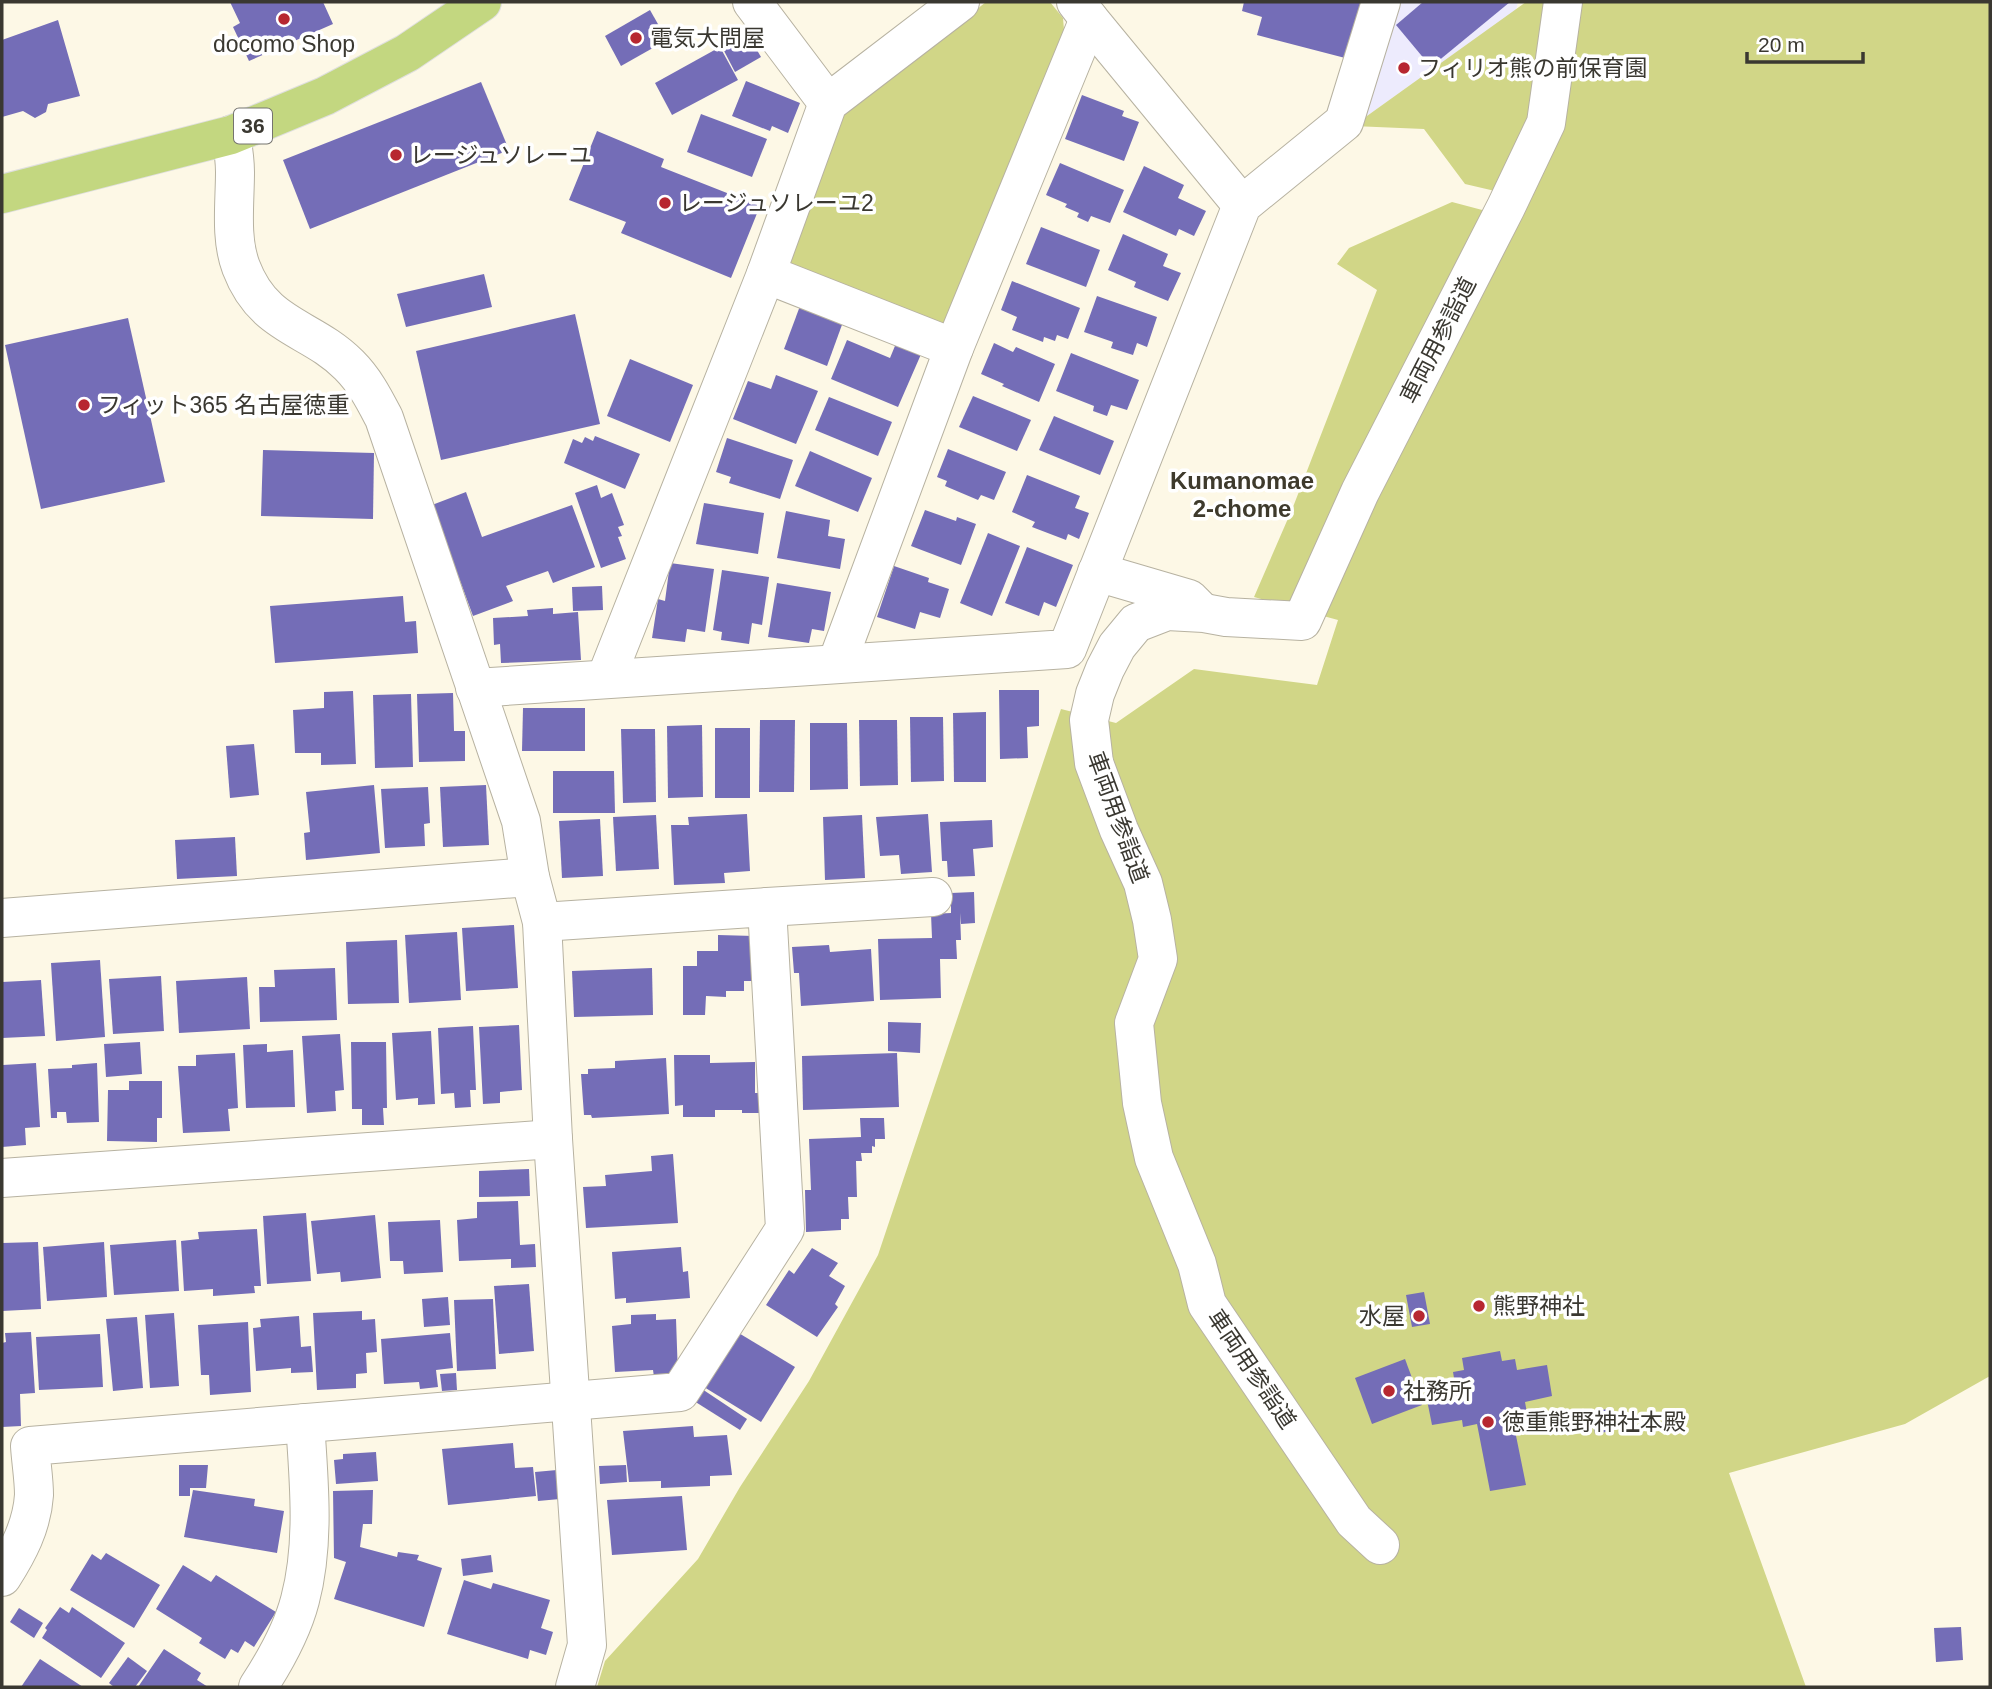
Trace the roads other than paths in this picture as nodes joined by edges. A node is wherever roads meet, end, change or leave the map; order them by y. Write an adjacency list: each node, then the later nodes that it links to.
1 (482, 2): 8 (main road, 36)
2 (752, 2): 7 (street)
3 (960, 2): 7 (street)
4 (1381, 2): 10 (street)
5 (1563, 2): 14 (street, 車両用参詣道)
6 (1083, 10): 10 (street); 12 (street)
7 (828, 103): 11 (street)
8 (231, 135): 9 (main road, 36); 17 (street)
9 (2, 194)
10 (1242, 205): 13 (street)
11 (766, 274): 12 (street); 16 (street)
12 (954, 348): 15 (street)
13 (1097, 572): 14 (street); 15 (street)
14 (1204, 613): 28 (street, 車両用参詣道)
15 (837, 663): 16 (street)
16 (606, 678): 17 (street)
17 (475, 688): 18 (street)
18 (530, 877): 21 (street); 22 (street)
19 (933, 897): 20 (street)
20 (767, 907): 22 (street); 25 (street)
21 (2, 918)
22 (542, 922): 23 (street)
23 (553, 1139): 24 (street); 25 (street)
24 (2, 1178)
25 (570, 1401): 26 (street); 31 (street)
26 (305, 1423): 27 (street); 30 (street)
27 (16, 1447): 29 (street)
28 (1380, 1545)
29 (2, 1577)
30 (258, 1687)
31 (575, 1687)

